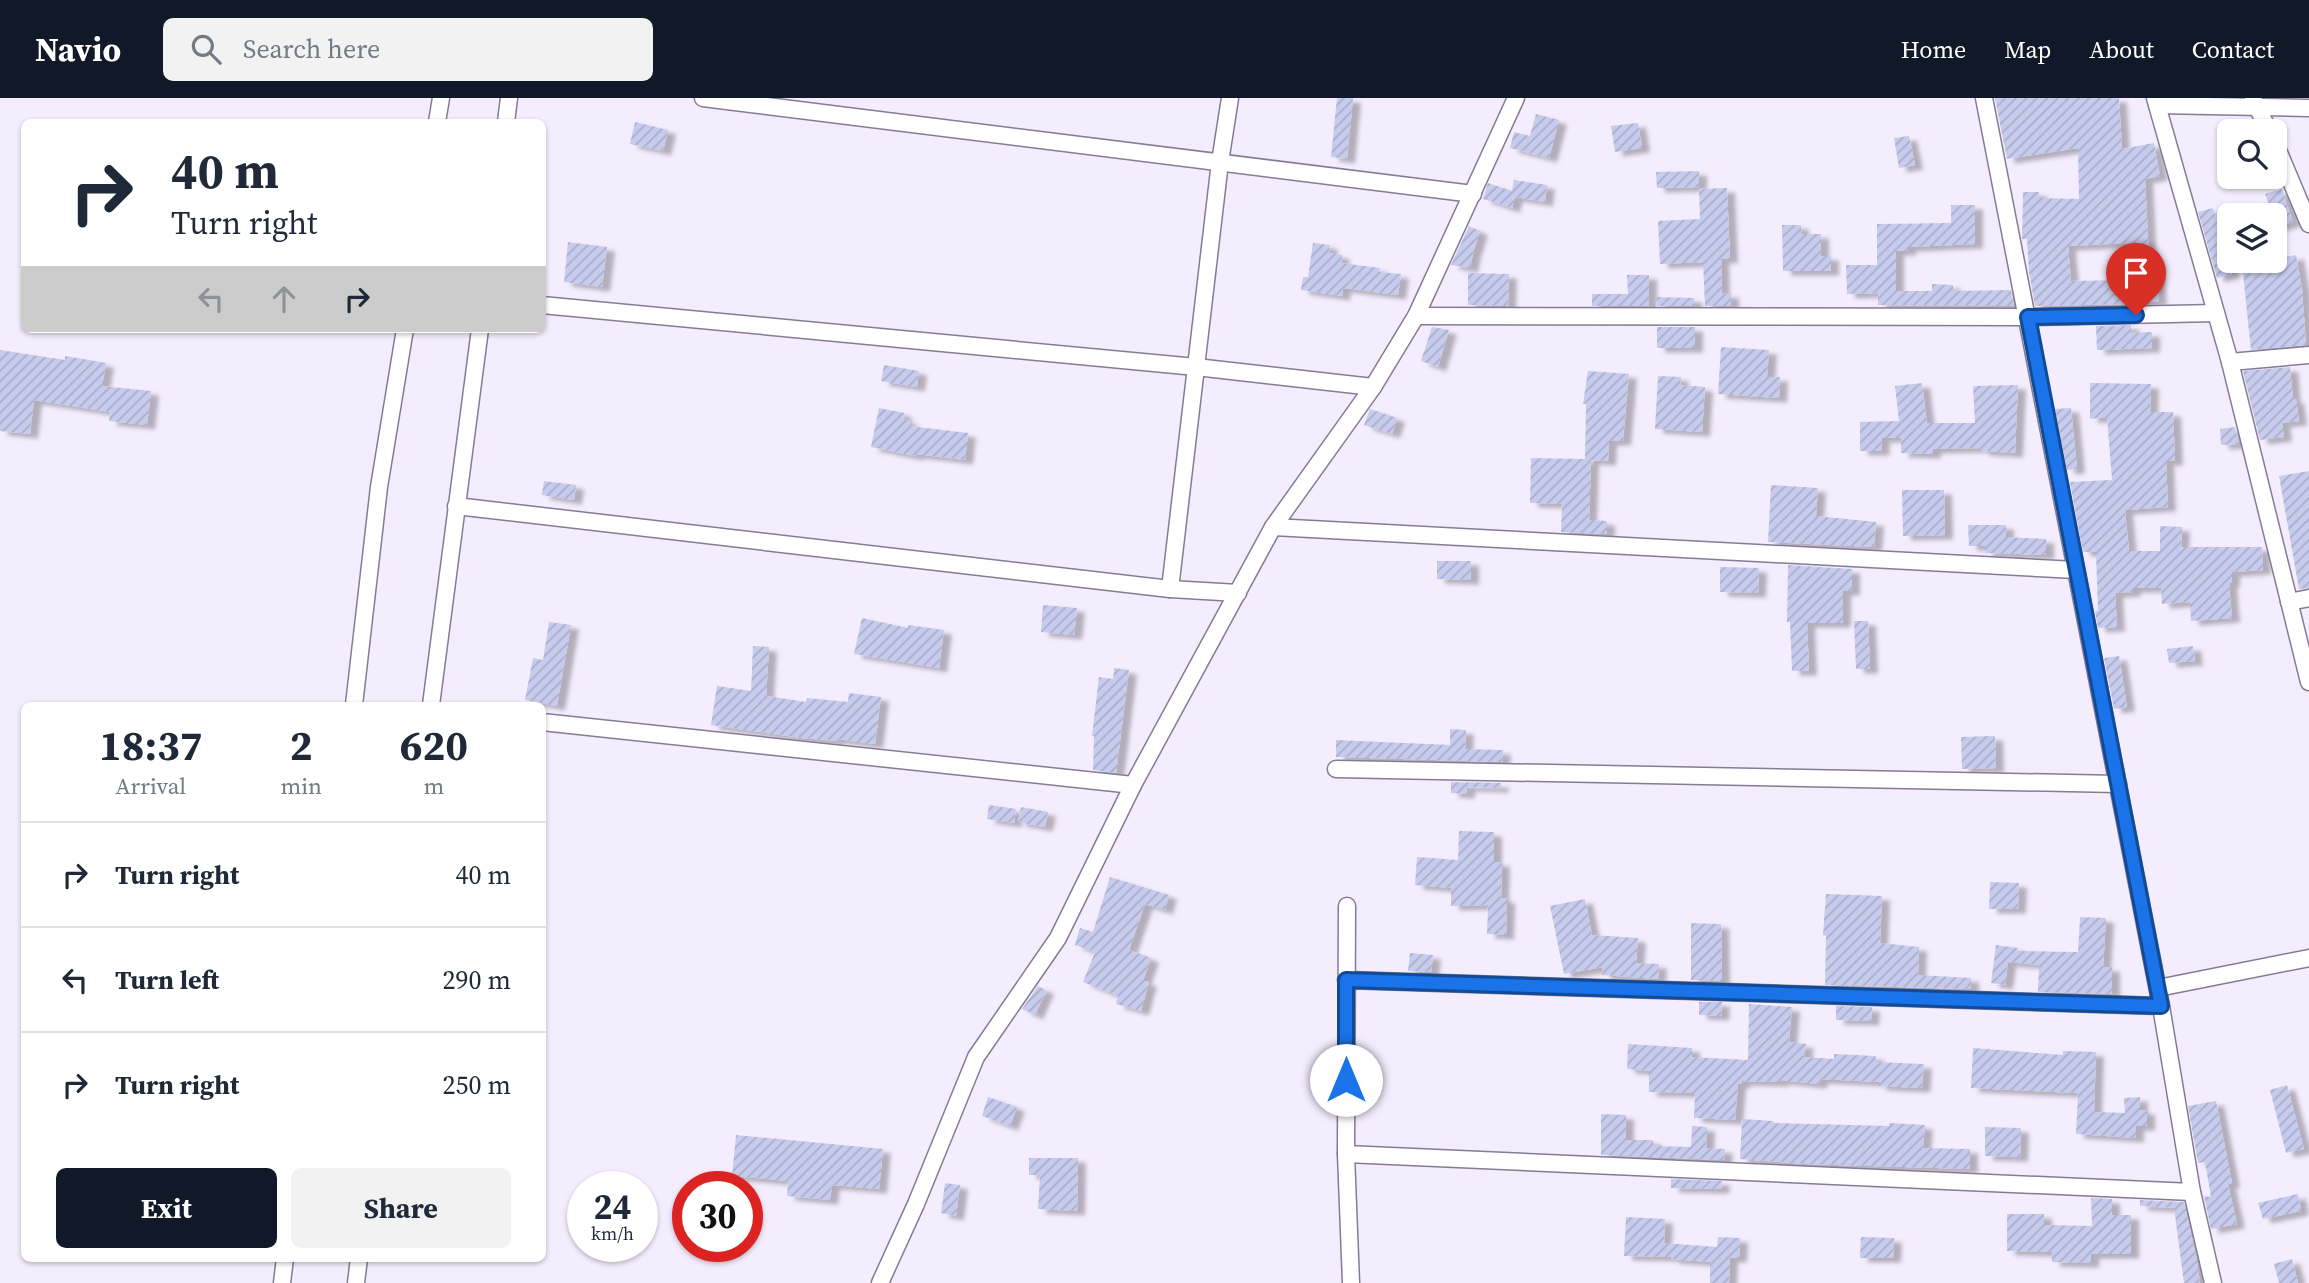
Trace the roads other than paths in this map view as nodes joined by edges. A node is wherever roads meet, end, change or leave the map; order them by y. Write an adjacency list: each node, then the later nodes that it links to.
1 (441, 98): 10 (street)
2 (509, 98): 11 (street)
3 (703, 98): 13 (street)
4 (1230, 98): 13 (street)
5 (1516, 98): 15 (street)
6 (1984, 98): 20 (street)
7 (2156, 102): 8 (street); 18 (street)
8 (2255, 103): 9 (street); 12 (street)
9 (2309, 108)
10 (438, 119)
11 (506, 119)
12 (2263, 119)
13 (1220, 162): 15 (street); 25 (street)
14 (2287, 172): 16 (street)
15 (1473, 194): 19 (street)
16 (2309, 224)
17 (546, 304): 25 (street)
18 (2216, 313): 20 (street); 24 (street)
19 (1416, 316): 20 (street); 26 (street)
20 (2028, 317): 29 (street)
21 (404, 333): 35 (street)
22 (479, 333): 27 (street)
23 (2309, 355): 24 (street)
24 (2231, 362): 33 (street)
25 (1196, 367): 26 (street); 30 (street)
26 (1373, 387): 28 (street)
27 (456, 506): 30 (street); 36 (street)
28 (1273, 527): 29 (street); 31 (street)
29 (2076, 570): 39 (street)
30 (1170, 589): 31 (street)
31 (1238, 593): 40 (street)
32 (2309, 598): 33 (street)
33 (2289, 602): 34 (street)
34 (2309, 682)
35 (354, 702)
36 (430, 702)
37 (546, 722): 40 (street)
38 (1336, 769): 39 (street)
39 (2118, 784): 44 (street)
40 (1133, 785): 52 (street)
41 (1347, 906): 43 (street)
42 (2309, 958): 44 (street)
43 (1346, 980): 45 (street); 46 (street)
44 (2158, 988): 45 (street)
45 (2161, 1006): 47 (street)
46 (1346, 1154): 47 (street); 53 (street)
47 (2192, 1192): 54 (street)
48 (285, 1262): 50 (street)
49 (359, 1262): 51 (street)
50 (282, 1283)
51 (356, 1283)
52 (880, 1283)
53 (1351, 1283)
54 (2213, 1283)

